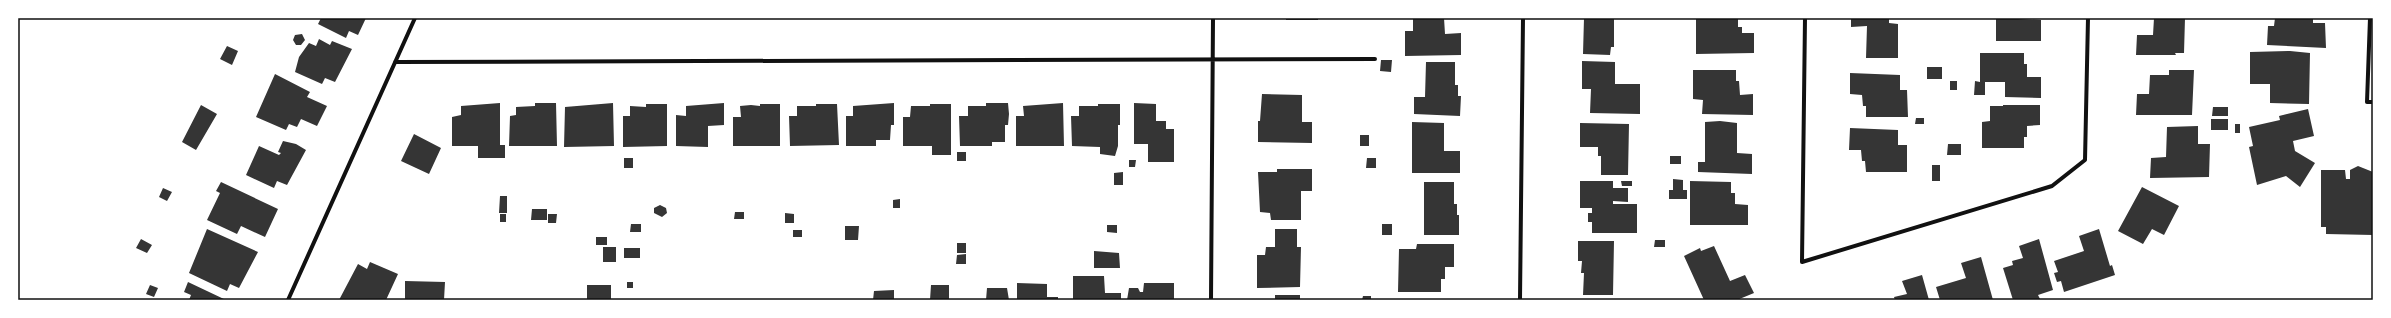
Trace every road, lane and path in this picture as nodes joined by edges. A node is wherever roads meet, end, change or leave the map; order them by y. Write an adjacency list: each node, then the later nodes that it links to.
1 (415, 18): 9 (street)
2 (1213, 18): 7 (street)
3 (1523, 18): 13 (street)
4 (1805, 18): 5 (street)
5 (2088, 18)
6 (2370, 18): 10 (street)
7 (1213, 59): 8 (street); 9 (street); 12 (street)
8 (1375, 59)
9 (395, 62): 11 (street)
10 (2373, 102)
11 (288, 300)
12 (1211, 300)
13 (1520, 300)

